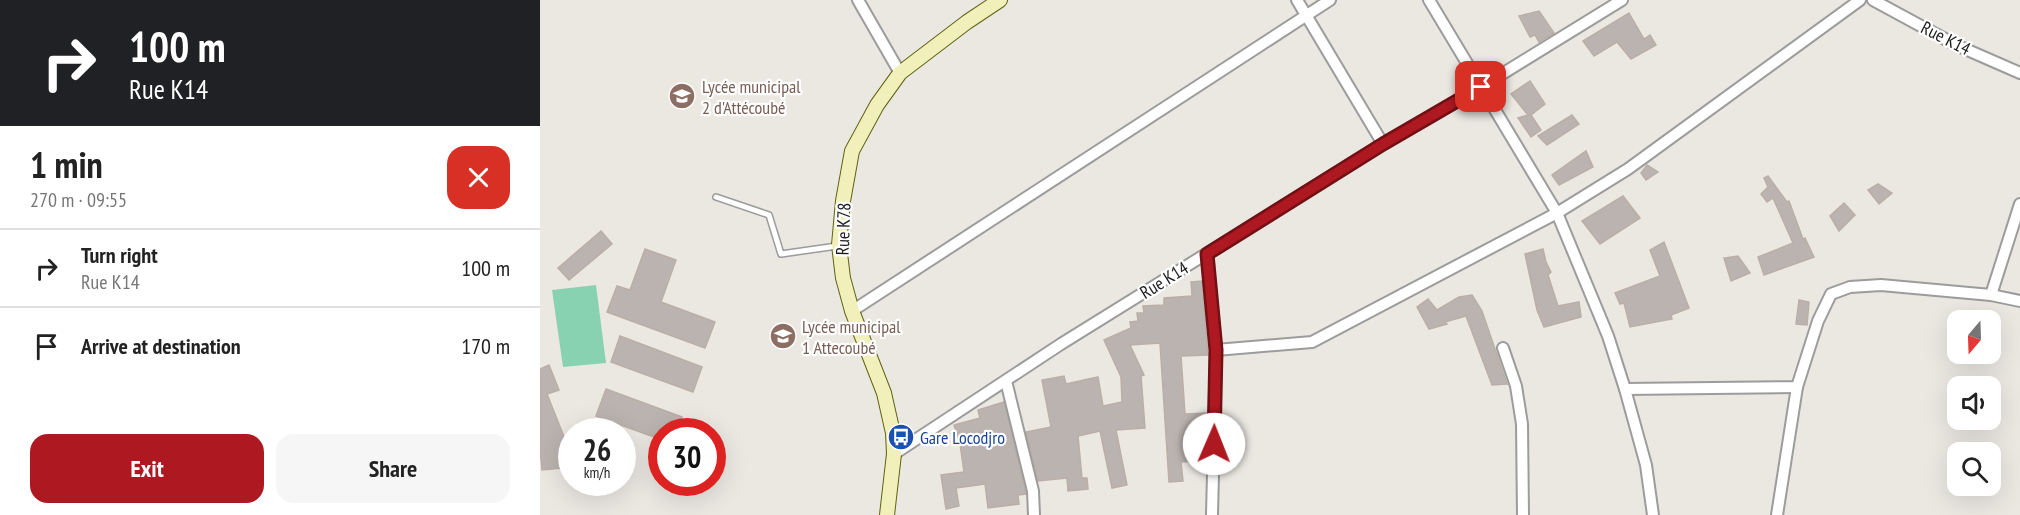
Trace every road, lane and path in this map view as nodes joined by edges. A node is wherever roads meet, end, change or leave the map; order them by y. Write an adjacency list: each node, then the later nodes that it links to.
1 (858, 0): 10 (street)
2 (999, 0): 10 (street, Rue K78)
3 (1297, 0): 9 (street)
4 (1330, 0): 9 (street)
5 (1429, 0): 12 (street)
6 (1622, 0): 12 (street, Rue K14)
7 (1860, 0): 16 (street)
8 (1873, 0): 11 (street, Rue K14)
9 (1306, 15): 13 (street); 21 (street)
10 (900, 73): 17 (street, Rue K78)
11 (2020, 73)
12 (1481, 87): 13 (street, Rue K14); 16 (street)
13 (1383, 144): 18 (street, Rue K14)
14 (716, 197): 17 (lane)
15 (2020, 204): 19 (street)
16 (1557, 213): 23 (street); 26 (street)
17 (839, 245): 21 (street, Rue K78)
18 (1207, 254): 23 (street); 24 (street, Rue K14)
19 (1991, 295): 20 (street); 25 (street)
20 (2020, 301)
21 (852, 311): 27 (street, Rue K78)
22 (1503, 348): 31 (street)
23 (1216, 350): 30 (street)
24 (1006, 381): 27 (street, Rue K14); 29 (street)
25 (1797, 387): 26 (street); 33 (street)
26 (1625, 389): 32 (street)
27 (894, 454): 28 (street, Rue K78)
28 (888, 515)
29 (1035, 515)
30 (1212, 515)
31 (1523, 515)
32 (1656, 515)
33 (1777, 515)

